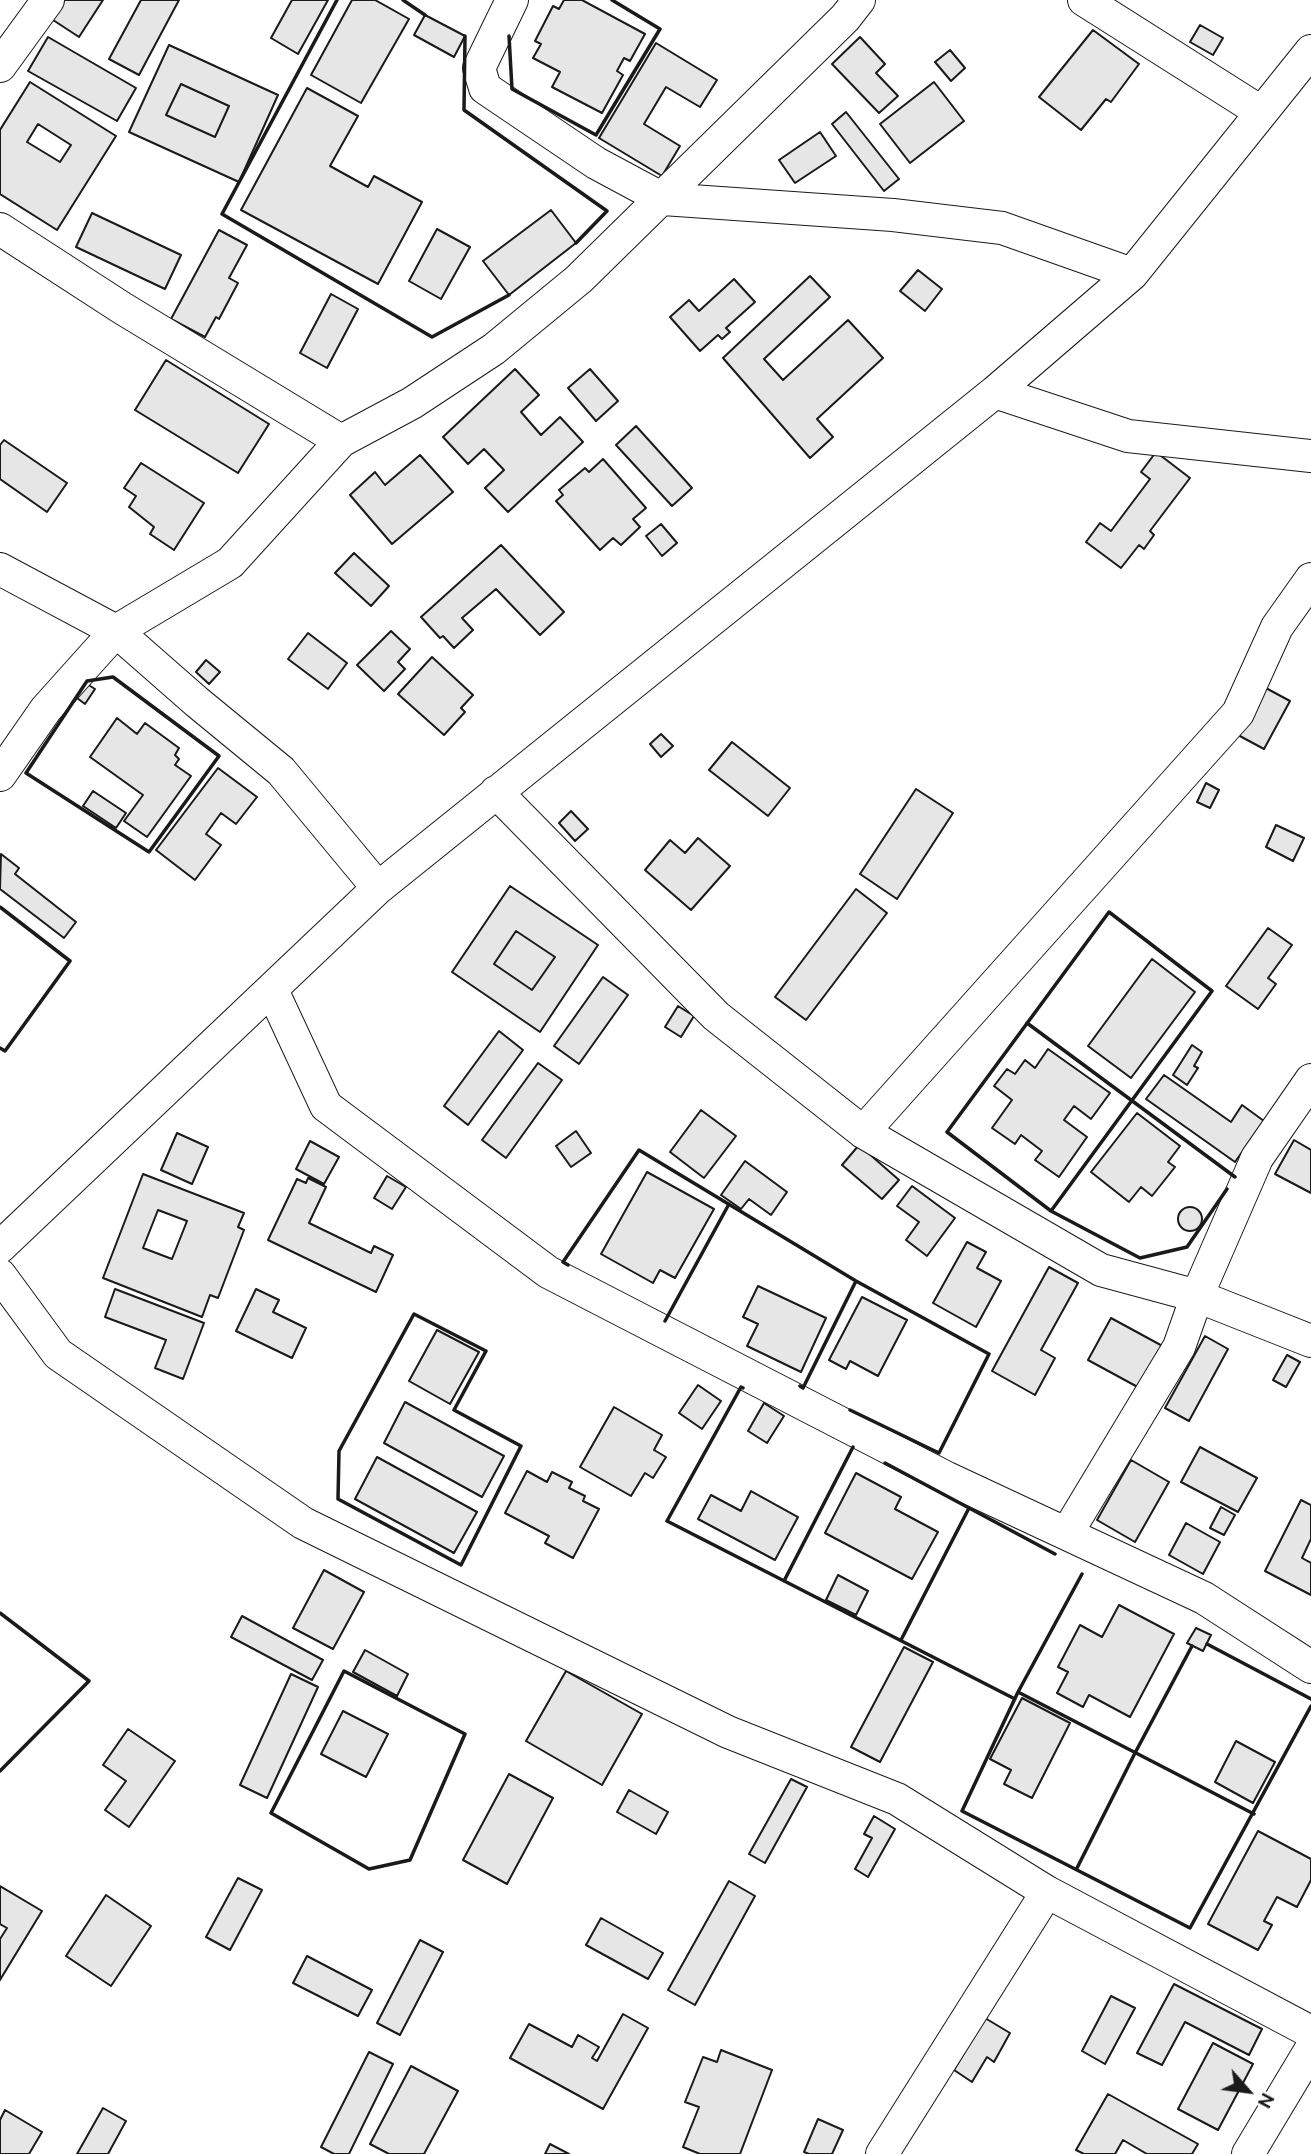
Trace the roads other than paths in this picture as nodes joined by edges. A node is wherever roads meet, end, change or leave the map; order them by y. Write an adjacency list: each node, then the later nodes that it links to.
1 (48, 0): 6 (street)
2 (512, 0): 8 (street)
3 (859, 0): 8 (street)
4 (1084, 0): 7 (street)
5 (1311, 51): 7 (street)
6 (0, 66)
7 (1261, 112): 10 (street)
8 (663, 199): 10 (street); 12 (street)
9 (0, 229): 12 (street)
10 (1132, 274): 11 (street)
11 (995, 392): 13 (street); 18 (street)
12 (341, 441): 16 (street)
13 (1311, 457)
14 (0, 569): 16 (street)
15 (1311, 579): 22 (street)
16 (116, 631): 17 (street); 19 (street)
17 (0, 775)
18 (496, 792): 19 (street); 22 (street)
19 (378, 888): 20 (street)
20 (272, 990): 23 (street); 27 (street)
21 (1311, 1080): 25 (street)
22 (863, 1132): 25 (street)
23 (0, 1247)
24 (0, 1275): 29 (street)
25 (1197, 1296): 26 (street); 27 (street)
26 (1311, 1341)
27 (1067, 1533): 28 (street)
28 (1311, 1667)
29 (1047, 1892): 30 (street); 33 (street)
30 (1311, 2032)
31 (1311, 2049): 32 (street)
32 (1300, 2094): 34 (street)
33 (882, 2154)
34 (1248, 2154)

